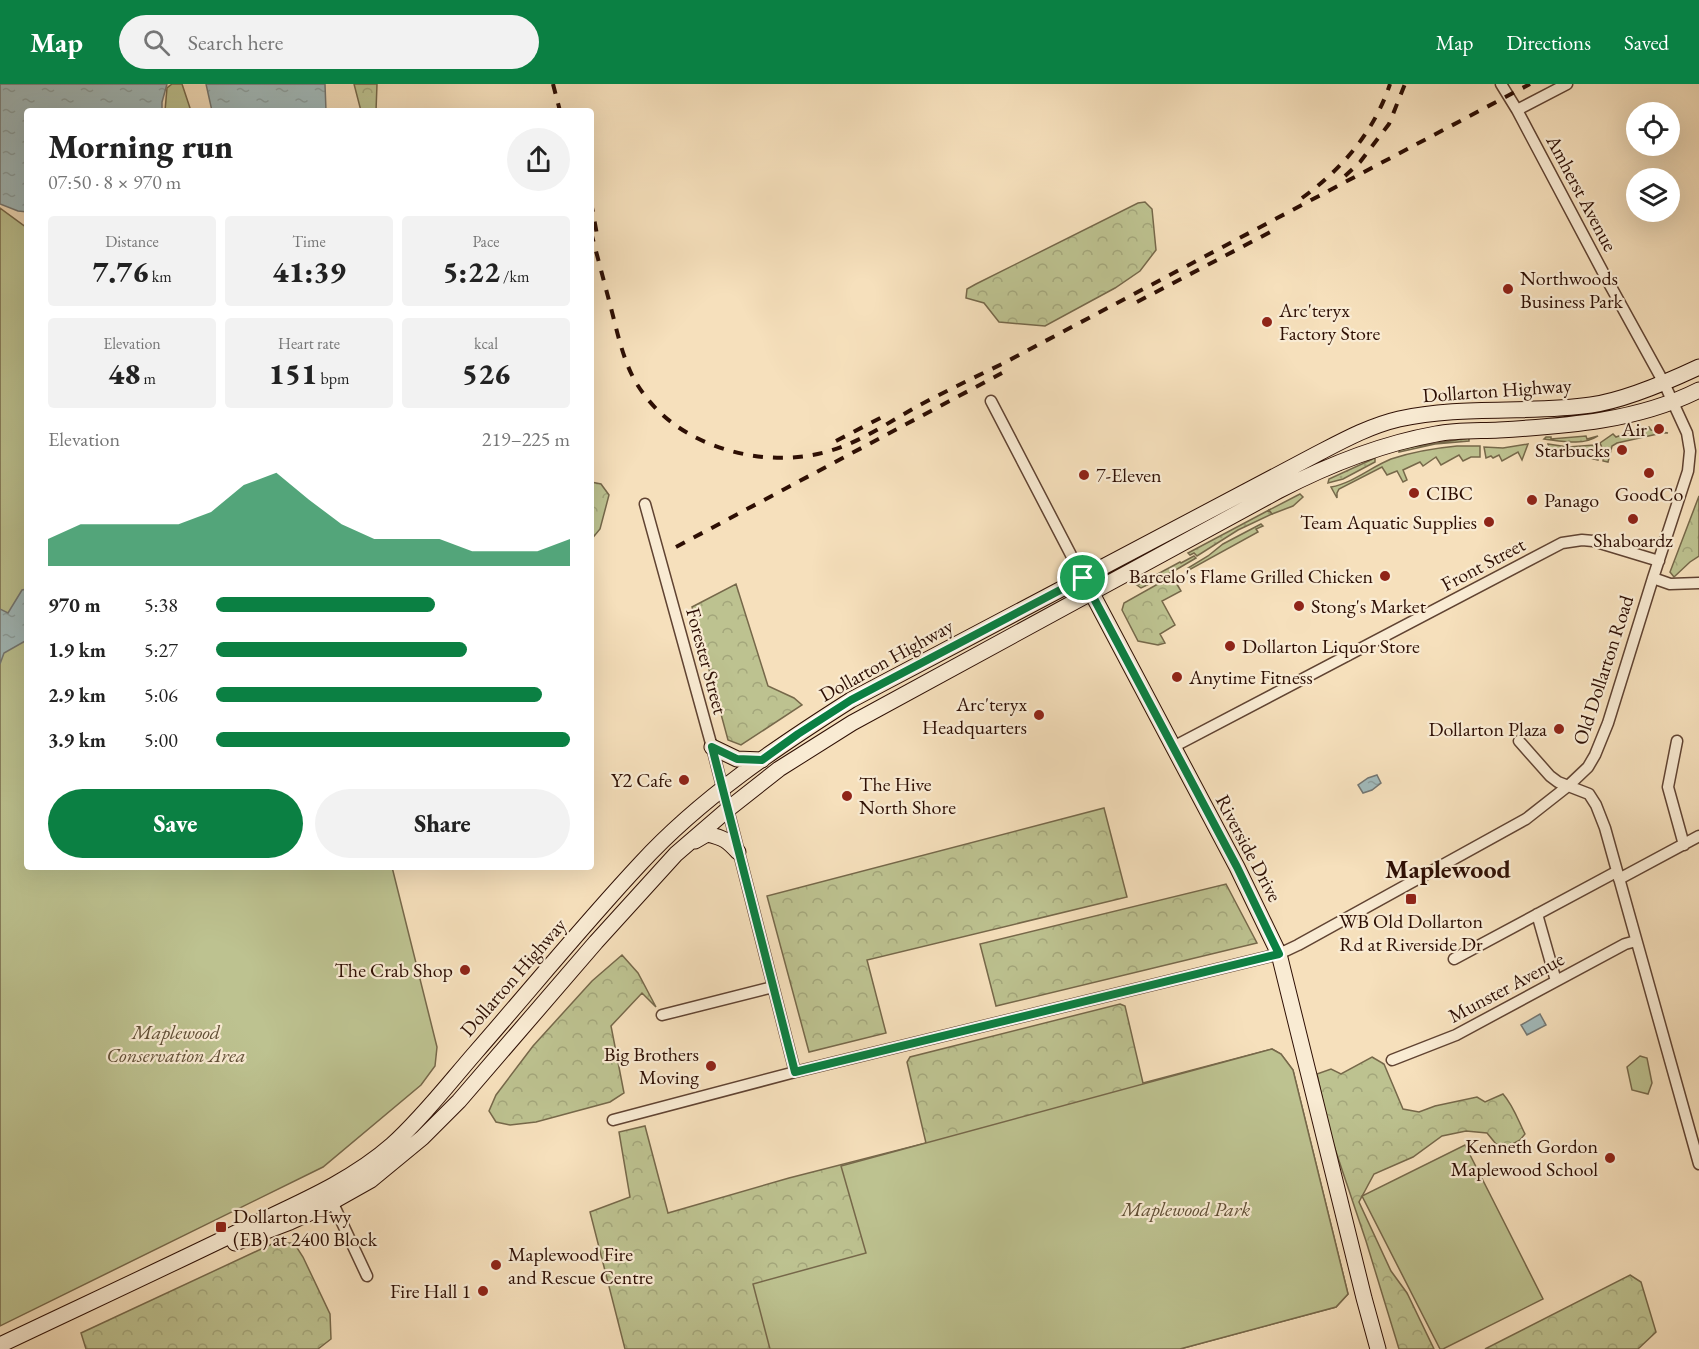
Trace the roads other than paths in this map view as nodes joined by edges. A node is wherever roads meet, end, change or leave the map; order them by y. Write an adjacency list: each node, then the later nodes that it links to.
1 (1501, 84): 3 (street, Amherst Avenue)
2 (1567, 84): 3 (street)
3 (1517, 110): 5 (street, Amherst Avenue)
4 (1699, 368): 5 (street, Dollarton Highway)
5 (1664, 383): 8 (street, Old Dollarton Road); 11 (street, Dollarton Highway)
6 (1699, 390): 8 (street, Dollarton Highway)
7 (991, 401): 11 (street, Riverside Drive)
8 (1673, 401): 10 (street, Old Dollarton Road); 14 (street, Dollarton Highway)
9 (645, 504): 17 (street, Forester Street)
10 (1659, 561): 12 (street, Old Dollarton Road); 18 (street, Front Street)
11 (1083, 578): 14 (street, Riverside Drive); 19 (street, Dollarton Highway)
12 (1653, 578): 13 (street, Old Dollarton Road); 20 (street, Old Dollarton Road)
13 (1699, 583)
14 (1092, 593): 18 (street, Riverside Drive); 22 (street, Dollarton Highway)
15 (1519, 741): 20 (street)
16 (1677, 741): 24 (street)
17 (712, 747): 19 (street); 21 (street, Forester Street)
18 (1173, 747): 30 (street, Riverside Drive)
19 (762, 760): 21 (street, Dollarton Highway)
20 (1568, 786): 27 (street); 30 (street, Old Dollarton Road)
21 (723, 790): 22 (street, Forester Street); 39 (street, Dollarton Highway)
22 (727, 810): 25 (street, Dollarton Highway); 26 (street, Forester Street)
23 (1699, 836): 24 (street)
24 (1684, 845): 27 (street)
25 (685, 846): 26 (street); 39 (street, Dollarton Highway)
26 (738, 852): 33 (street, Forester Street)
27 (1618, 875): 28 (street); 29 (street)
28 (1537, 914): 31 (street); 32 (street)
29 (1635, 941): 32 (street, Munster Avenue); 38 (street)
30 (1279, 954): 36 (street, Old Dollarton Road); 42 (street, Riverside Drive)
31 (1454, 959)
32 (1556, 981): 35 (street, Munster Avenue)
33 (773, 987): 34 (street); 36 (street, Forester Street)
34 (662, 1015)
35 (1392, 1060)
36 (795, 1072): 37 (street, Old Dollarton Road)
37 (613, 1120)
38 (1699, 1164)
39 (329, 1195): 40 (street); 41 (street, Dollarton Highway)
40 (367, 1276)
41 (0, 1345)
42 (1378, 1349)

